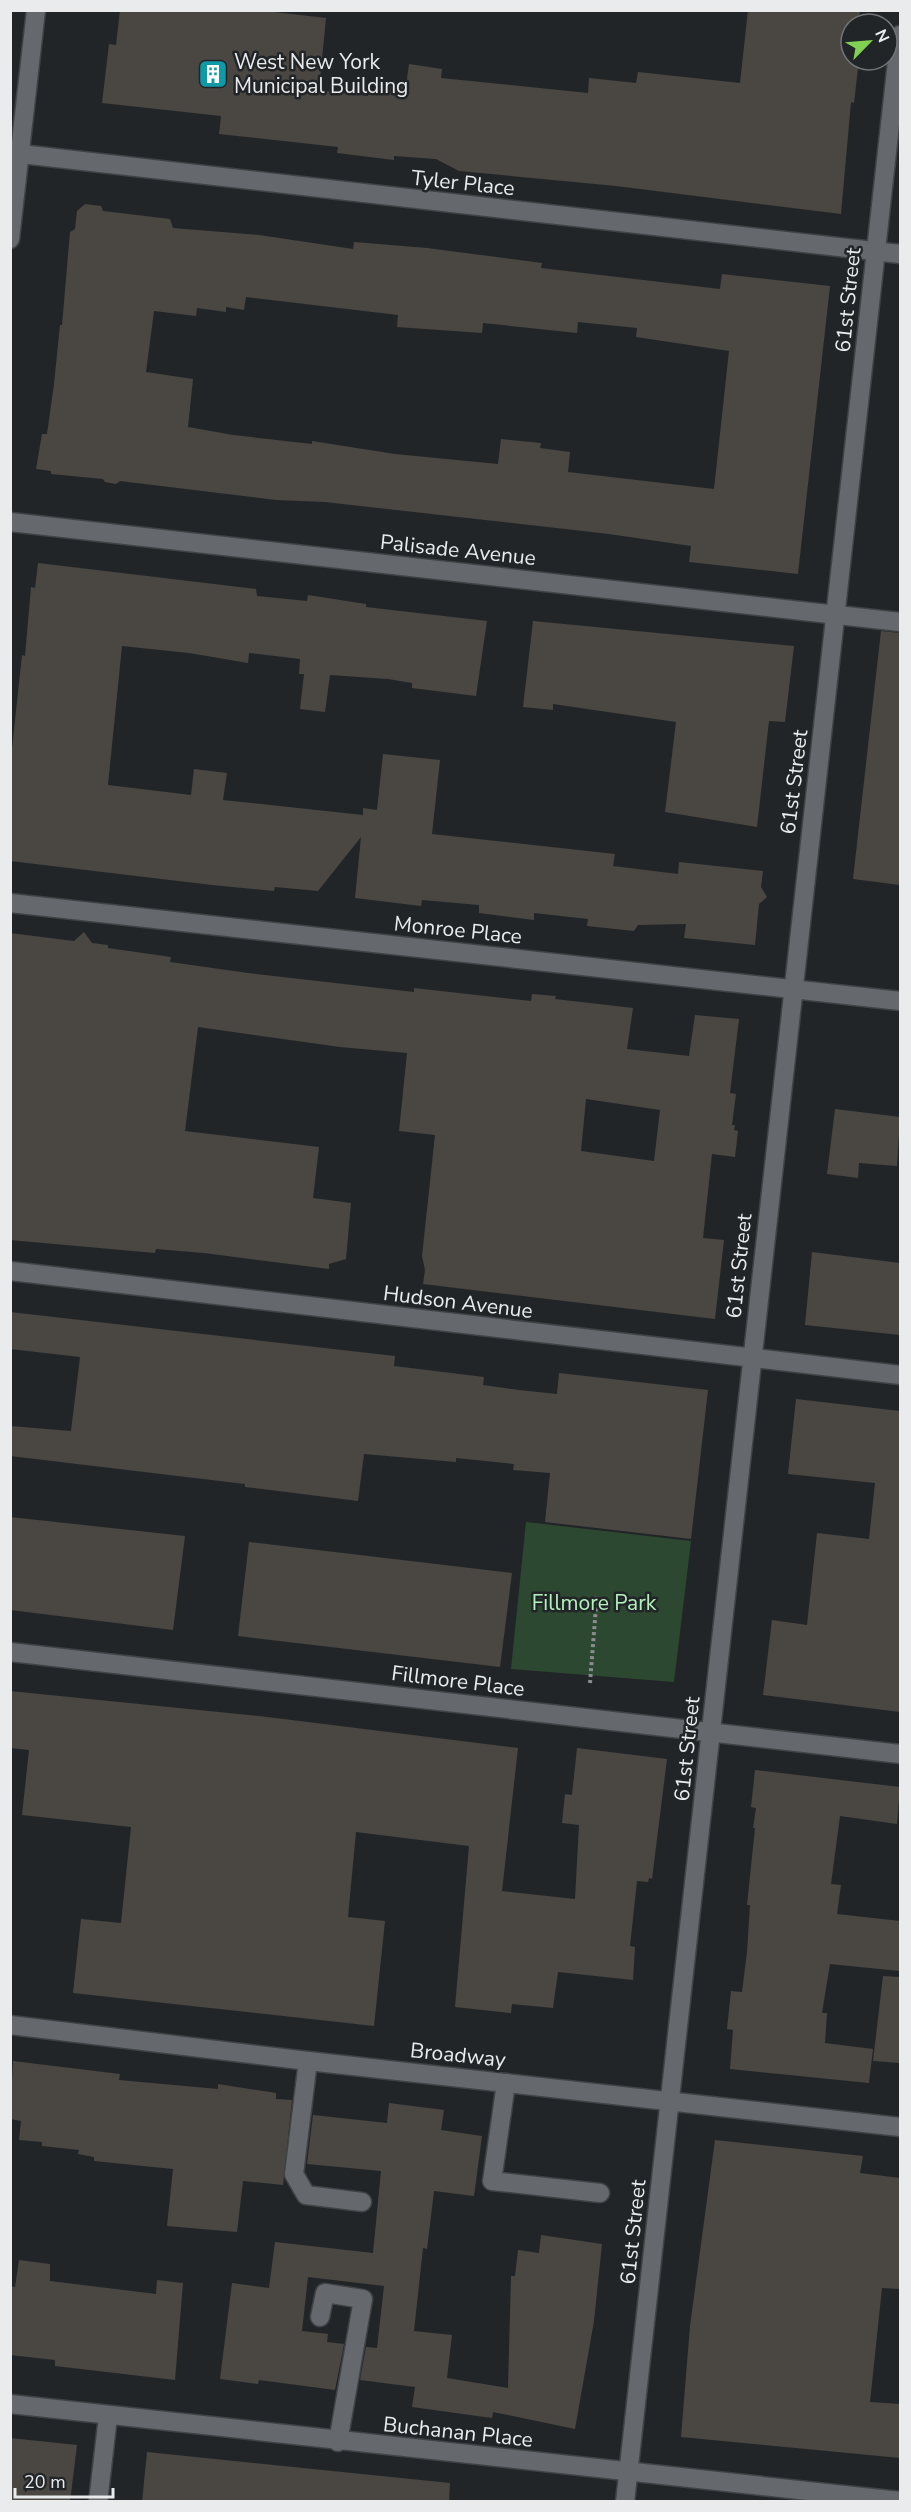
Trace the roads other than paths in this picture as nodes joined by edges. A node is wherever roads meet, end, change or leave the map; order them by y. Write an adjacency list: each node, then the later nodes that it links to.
1 (36, 10): 3 (street)
2 (900, 35): 5 (street, 61st Street)
3 (21, 154): 4 (street); 5 (street, Tyler Place)
4 (10, 239)
5 (876, 252): 6 (street, Tyler Place); 8 (street, 61st Street)
6 (900, 254)
7 (10, 522): 8 (street, Palisade Avenue)
8 (836, 615): 9 (street, Palisade Avenue); 11 (street, 61st Street)
9 (900, 622)
10 (10, 903): 11 (street, Monroe Place)
11 (793, 989): 12 (street, Monroe Place); 14 (street, 61st Street)
12 (900, 1001)
13 (10, 1271): 14 (street, Hudson Avenue)
14 (752, 1359): 15 (street, Hudson Avenue); 17 (street, 61st Street)
15 (900, 1375)
16 (10, 1652): 17 (street, Fillmore Place)
17 (711, 1732): 18 (street, Fillmore Place); 22 (street, 61st Street)
18 (900, 1754)
19 (10, 2025): 20 (street, Broadway)
20 (308, 2061): 21 (street, Broadway); 25 (street)
21 (506, 2083): 22 (street, Broadway); 24 (street)
22 (670, 2101): 23 (street, Broadway); 30 (street, 61st Street)
23 (900, 2127)
24 (600, 2193)
25 (362, 2202)
26 (320, 2317): 29 (street)
27 (10, 2404): 28 (street, Buchanan Place)
28 (108, 2416): 29 (street, Buchanan Place); 33 (street)
29 (338, 2442): 30 (street, Buchanan Place)
30 (628, 2474): 31 (street, Buchanan Place); 34 (street, 61st Street)
31 (838, 2498): 32 (street, Buchanan Place)
32 (900, 2501)
33 (98, 2502)
34 (625, 2502)

